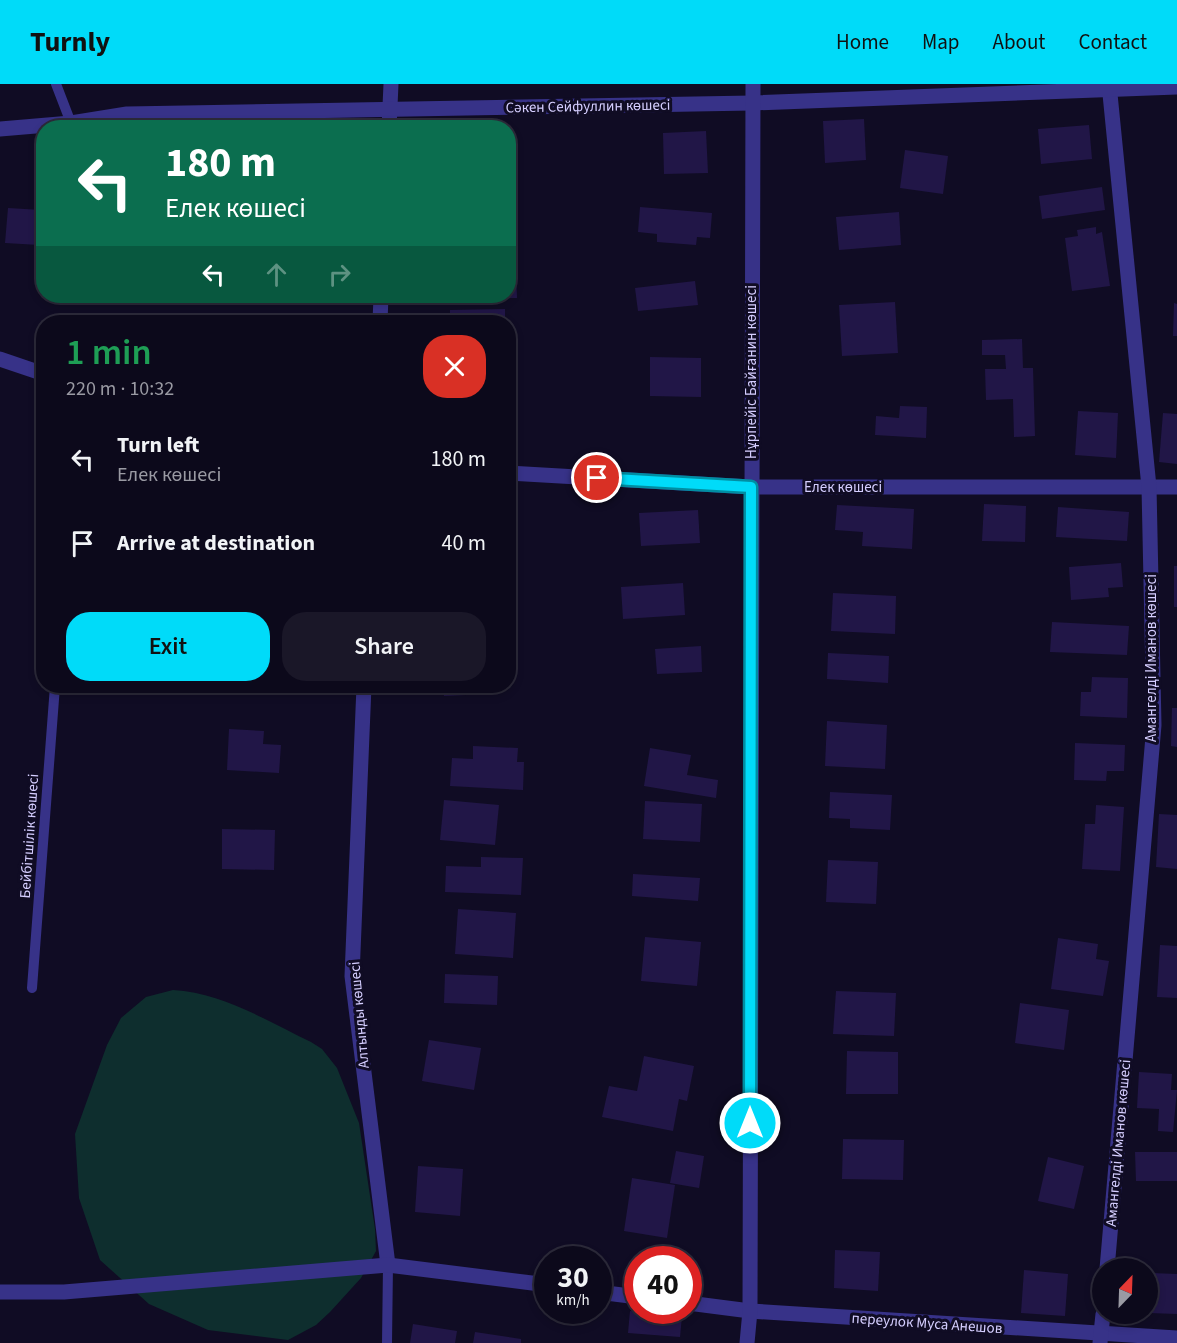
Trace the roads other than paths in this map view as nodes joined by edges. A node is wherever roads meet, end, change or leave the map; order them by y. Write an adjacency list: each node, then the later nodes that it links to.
1 (56, 84): 8 (lane)
2 (392, 84): 7 (street)
3 (753, 84): 6 (street, Нұрпейіс Байғанин көшесі)
4 (1109, 87): 5 (street, Сәкен Сейфуллин көшесі); 6 (street, Сәкен Сейфуллин көшесі); 17 (street, Амангелді Иманов көшесі)
5 (1177, 87)
6 (752, 103): 7 (street, Сәкен Сейфуллин көшесі); 16 (street, Нұрпейіс Байғанин көшесі)
7 (389, 110): 9 (street, Сәкен Сейфуллин көшесі); 10 (street)
8 (70, 120)
9 (90, 120)
10 (388, 120)
11 (36, 126): 12 (street, Сәкен Сейфуллин көшесі)
12 (0, 129)
13 (0, 359): 14 (street)
14 (36, 371)
15 (516, 473): 16 (street, Елек көшесі)
16 (751, 487): 17 (street, Елек көшесі); 27 (street, Нұрпейіс Байғанин көшесі)
17 (1149, 487): 18 (street, Елек көшесі); 22 (street, Амангелді Иманов көшесі)
18 (1177, 487)
19 (54, 693): 21 (lane, Бейбітшілік көшесі)
20 (364, 693): 23 (street, Алтынды көшесі)
21 (32, 988)
22 (1108, 1258)
23 (388, 1265): 24 (street); 25 (street); 31 (lane, Алтынды көшесі)
24 (534, 1283)
25 (0, 1292)
26 (702, 1305): 27 (street, переулок Муса Анешов)
27 (750, 1311): 30 (street, переулок Муса Анешов); 32 (street, Нұрпейіс Байғанин көшесі)
28 (1102, 1324): 30 (street)
29 (1177, 1338): 30 (street, переулок Муса Анешов)
30 (1101, 1339)
31 (387, 1343)
32 (747, 1343)

